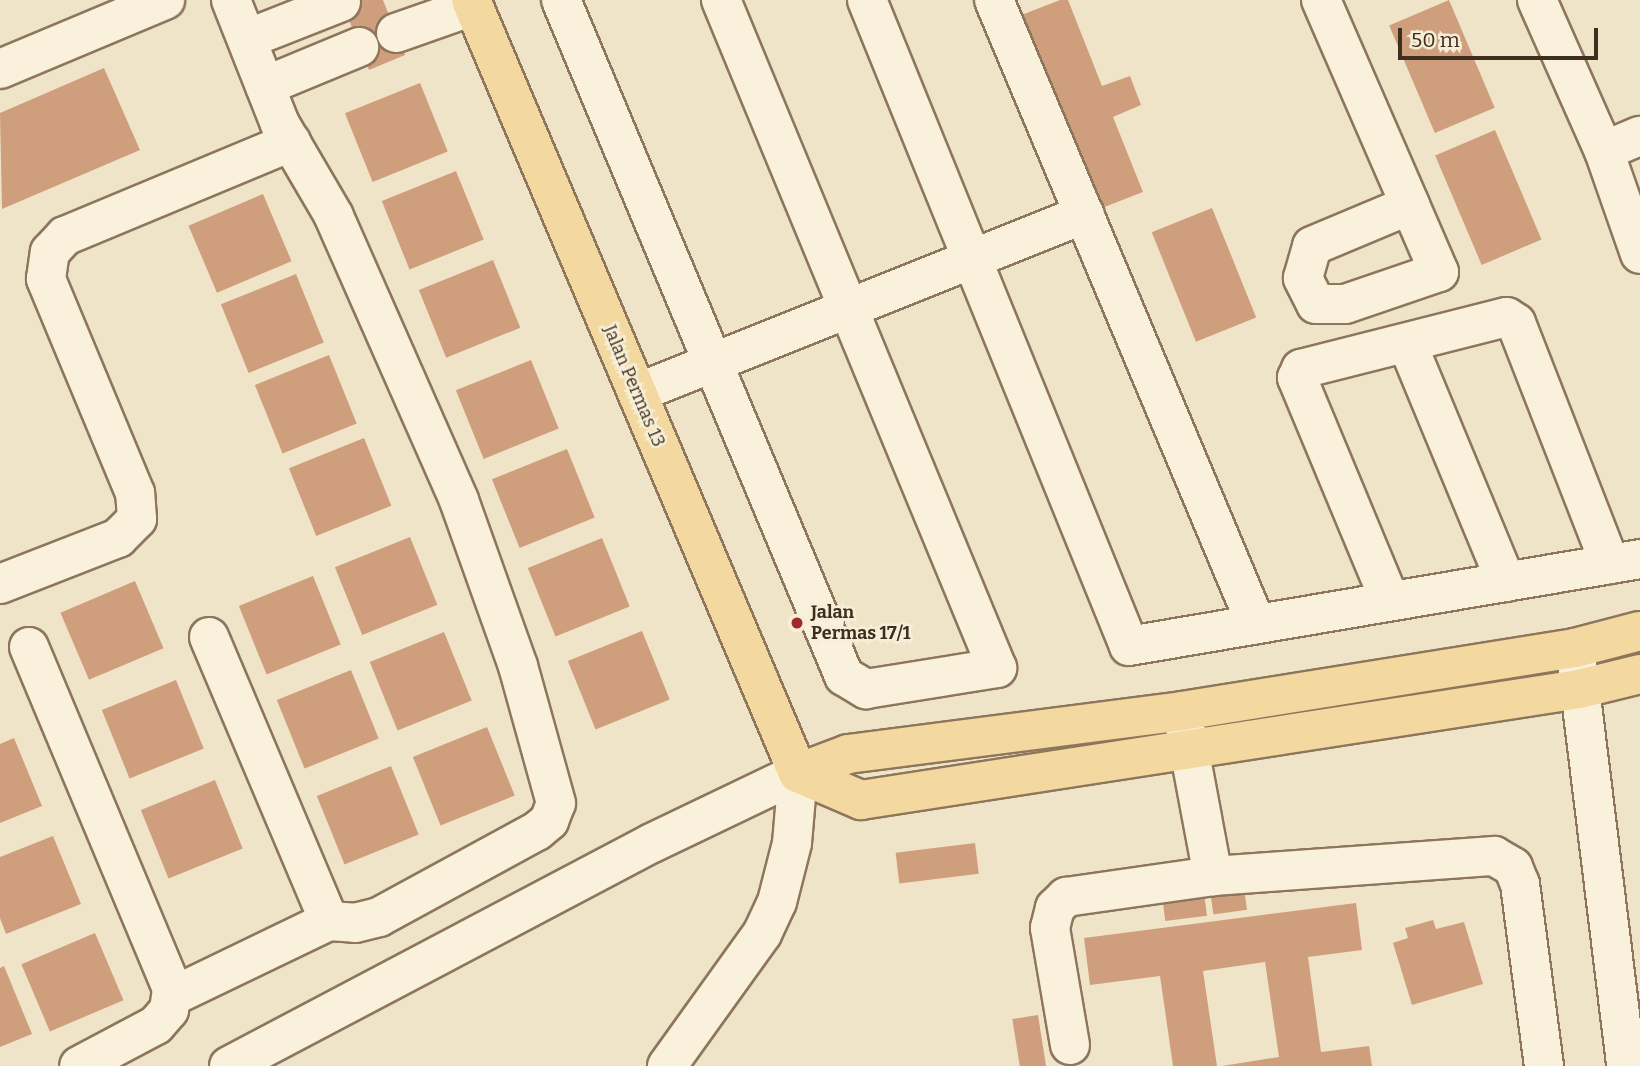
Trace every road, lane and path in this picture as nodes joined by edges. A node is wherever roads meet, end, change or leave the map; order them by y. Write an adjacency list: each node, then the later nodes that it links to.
1 (165, 0): 14 (street)
2 (232, 0): 12 (street)
3 (561, 0): 25 (street)
4 (721, 0): 23 (street)
5 (867, 0): 22 (street)
6 (994, 0): 20 (street)
7 (1321, 0): 19 (street)
8 (1537, 0): 18 (street)
9 (341, 2): 12 (street)
10 (472, 3): 11 (street); 26 (main road, Jalan Permas 13)
11 (397, 33)
12 (247, 40): 15 (street)
13 (359, 47): 15 (street)
14 (0, 69)
15 (265, 86): 17 (street)
16 (1640, 136): 18 (street)
17 (290, 142): 29 (street); 42 (street)
18 (1604, 151): 21 (street)
19 (1410, 205)
20 (1084, 214): 22 (street); 31 (street)
21 (1640, 254)
22 (972, 258): 23 (street); 31 (street)
23 (848, 308): 25 (street); 25 (street)
24 (1407, 343): 27 (street); 28 (street); 30 (street)
25 (712, 363): 26 (street)
26 (637, 393): 40 (main road, Jalan Permas 13)
27 (1625, 562): 28 (street)
28 (1506, 582): 30 (street)
29 (0, 584)
30 (1390, 601): 31 (street)
31 (1256, 624)
32 (1640, 631): 35 (main road)
33 (209, 637): 42 (street)
34 (29, 647): 43 (street)
35 (1575, 648): 37 (street); 38 (main road)
36 (1640, 674): 37 (main road)
37 (1579, 689): 39 (main road); 44 (street)
38 (1182, 711): 39 (street); 40 (main road)
39 (1189, 752): 40 (main road); 41 (street)
40 (798, 772): 47 (street); 48 (street)
41 (1213, 876): 45 (street); 49 (street)
42 (329, 921): 43 (street)
43 (173, 996): 46 (street)
44 (1631, 1026): 50 (street)
45 (1070, 1045)
46 (79, 1066)
47 (229, 1066)
48 (667, 1066)
49 (1544, 1066)
50 (1626, 1066)

